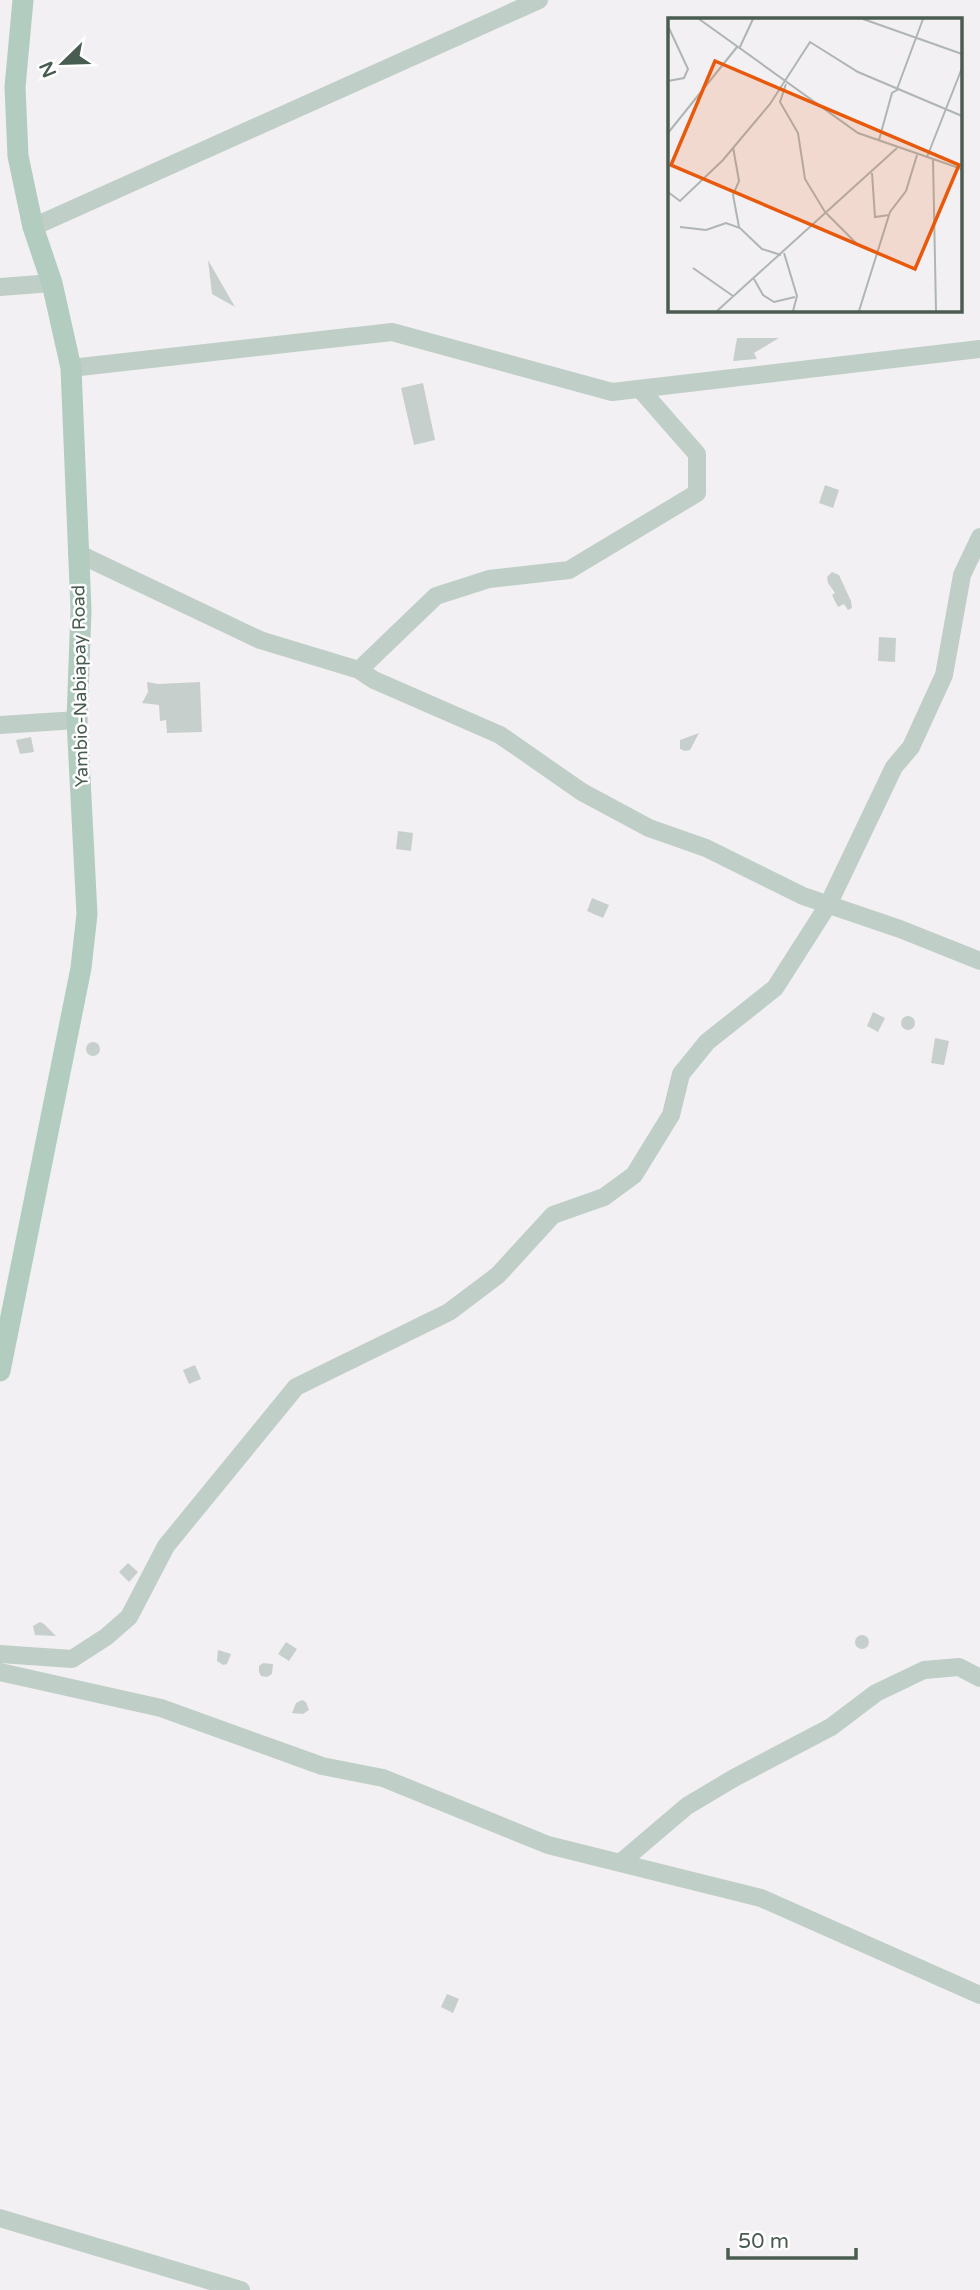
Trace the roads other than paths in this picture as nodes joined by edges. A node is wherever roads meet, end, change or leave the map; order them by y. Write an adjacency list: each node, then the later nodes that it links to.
1 (23, 0): 3 (main road, Yambio-Nabiapay Road)
2 (539, 0): 3 (street)
3 (33, 227): 4 (main road, Yambio-Nabiapay Road)
4 (52, 284): 5 (street); 7 (main road, Yambio-Nabiapay Road)
5 (0, 287)
6 (980, 349): 8 (street)
7 (71, 368): 8 (street); 10 (main road, Yambio-Nabiapay Road)
8 (640, 389): 11 (street)
9 (980, 537): 14 (street)
10 (77, 553): 11 (street); 12 (main road, Yambio-Nabiapay Road)
11 (359, 670): 14 (street)
12 (77, 720): 13 (street); 16 (main road, Yambio-Nabiapay Road)
13 (0, 725)
14 (828, 905): 15 (street); 17 (street)
15 (980, 961)
16 (0, 1371)
17 (0, 1654)
18 (0, 1672): 20 (street)
19 (980, 1678): 20 (street)
20 (620, 1863): 21 (street)
21 (980, 1995)
22 (0, 2218): 23 (street)
23 (242, 2290)

